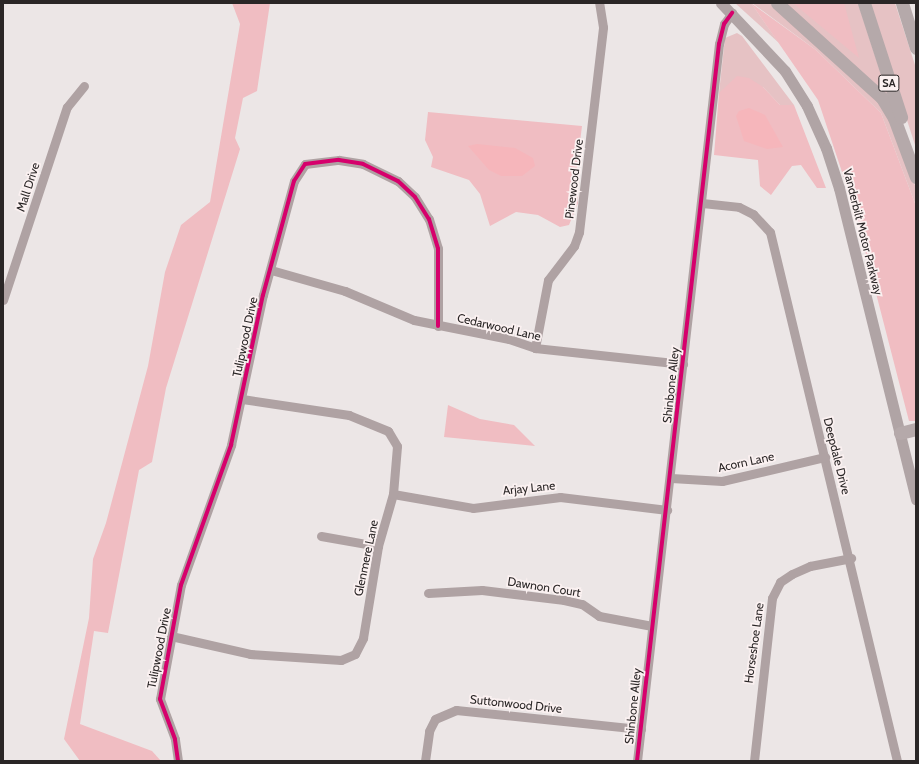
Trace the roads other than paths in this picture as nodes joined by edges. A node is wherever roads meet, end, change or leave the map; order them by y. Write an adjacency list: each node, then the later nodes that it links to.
1 (599, 3): 16 (street, Pinewood Drive)
2 (721, 3): 7 (main road, Vanderbilt Motor Parkway)
3 (777, 3): 11 (highway)
4 (864, 3): 10 (highway, SA)
5 (902, 3): 8 (highway)
6 (909, 3): 8 (highway)
7 (732, 13): 12 (street, Shinbone Alley); 20 (main road, Vanderbilt Motor Parkway)
8 (916, 48)
9 (84, 86): 14 (street, Mall Drive)
10 (916, 162)
11 (916, 177)
12 (702, 203): 17 (street, Shinbone Alley); 21 (street, Deepdale Drive)
13 (271, 270): 15 (street, Cedarwood Lane); 15 (street, Tulipwood Drive); 18 (street, Tulipwood Drive)
14 (3, 300)
15 (438, 326): 16 (street, Cedarwood Lane)
16 (535, 348): 17 (street, Cedarwood Lane)
17 (683, 364): 22 (street, Shinbone Alley)
18 (242, 399): 23 (street, Glenmere Lane); 31 (street, Tulipwood Drive)
19 (916, 429): 20 (highway)
20 (900, 433): 24 (main road, Vanderbilt Motor Parkway)
21 (825, 457): 22 (street, Acorn Lane); 28 (street, Deepdale Drive)
22 (671, 478): 25 (street, Shinbone Alley)
23 (393, 494): 25 (street, Arjay Lane); 27 (street, Glenmere Lane)
24 (916, 500)
25 (667, 510): 30 (street, Shinbone Alley)
26 (321, 536): 27 (street)
27 (378, 546): 31 (street, Glenmere Lane)
28 (851, 558): 36 (street, Horseshoe Lane); 37 (street, Deepdale Drive)
29 (428, 594): 30 (street, Dawnon Court)
30 (652, 626): 32 (street, Shinbone Alley)
31 (171, 636): 33 (street, Tulipwood Drive)
32 (641, 729): 34 (street, Suttonwood Drive); 35 (street, Shinbone Alley)
33 (178, 761)
34 (425, 761)
35 (637, 761)
36 (754, 761)
37 (897, 761)

